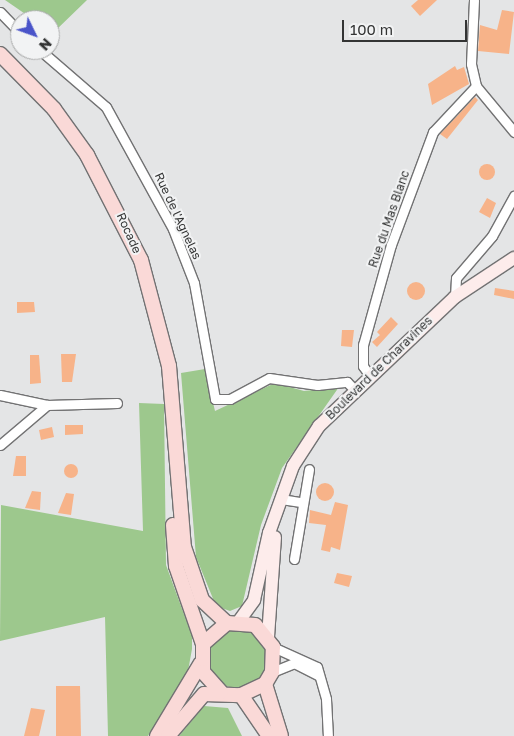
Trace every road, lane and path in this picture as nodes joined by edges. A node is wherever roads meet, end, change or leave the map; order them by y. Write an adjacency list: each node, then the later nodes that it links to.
1 (474, 0): 6 (street)
2 (0, 12): 3 (street)
3 (10, 22)
4 (0, 54): 17 (main road, Rocade)
5 (52, 60): 12 (street, Rue de l'Agnelas)
6 (476, 86): 7 (street); 11 (street, Rue du Mas Blanc)
7 (514, 132)
8 (514, 196): 10 (street)
9 (514, 258): 10 (main road, Boulevard de Charavines)
10 (455, 297): 11 (main road, Boulevard de Charavines)
11 (370, 376): 12 (main road, Boulevard de Charavines)
12 (354, 389): 20 (main road, Boulevard de Charavines)
13 (0, 395): 15 (street)
14 (117, 403): 15 (street)
15 (47, 405): 16 (street)
16 (0, 445)
17 (176, 449): 22 (main road, Rocade); 24 (main road, Rocade)
18 (308, 469): 19 (street)
19 (301, 502): 20 (street); 21 (street)
20 (279, 503): 22 (main road, Boulevard de Charavines); 23 (main road, Boulevard de Charavines)
21 (294, 560)
22 (233, 622): 23 (main road); 24 (main road, Boulevard de Charavines)
23 (271, 642): 26 (main road, Boulevard de Charavines); 27 (street)
24 (203, 644): 25 (main road)
25 (200, 663): 29 (main road); 31 (main road)
26 (272, 672): 27 (street); 28 (main road, Boulevard de Charavines)
27 (321, 679): 35 (street)
28 (265, 684): 30 (main road); 34 (main road)
29 (222, 692): 30 (main road); 32 (main road)
30 (241, 695): 33 (main road)
31 (157, 736)
32 (168, 736)
33 (269, 736)
34 (281, 736)
35 (328, 736)

